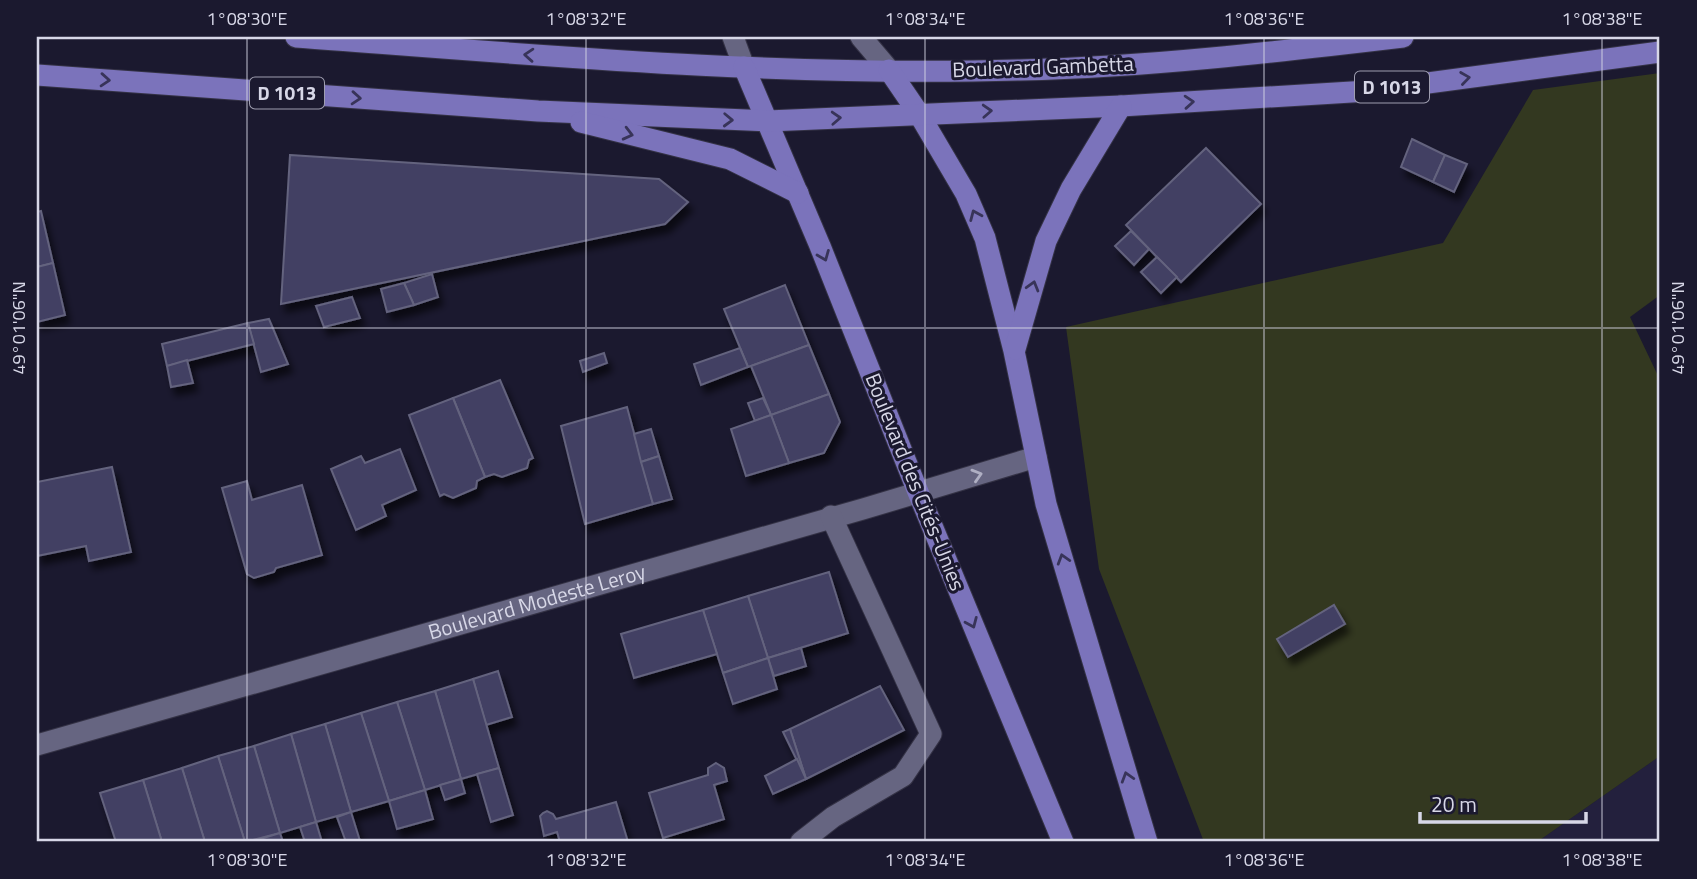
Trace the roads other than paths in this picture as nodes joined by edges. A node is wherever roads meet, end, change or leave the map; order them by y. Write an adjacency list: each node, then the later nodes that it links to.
1 (296, 37): 6 (main road, Boulevard Gambetta / D 1013, one-way to 1)
2 (733, 37): 6 (street)
3 (861, 37): 7 (street)
4 (1403, 37): 7 (main road, Boulevard Gambetta / D 1013)
5 (1660, 52): 9 (main road, D 1013, one-way to 5)
6 (744, 66): 7 (main road, Boulevard Gambetta / D 1013); 12 (main road, Boulevard des Cités-Unies)
7 (889, 70): 11 (main road)
8 (37, 75): 10 (main road, D 1013, one-way to 10)
9 (1121, 106): 11 (main road, D 1013, one-way to 9); 14 (main road, one-way to 9)
10 (538, 111): 12 (main road, D 1013, one-way to 12); 13 (main road, one-way to 13)
11 (919, 114): 12 (main road, D 1013, one-way to 11); 14 (main road, one-way to 11)
12 (768, 121): 13 (main road, Boulevard des Cités-Unies)
13 (797, 193): 16 (main road, Boulevard des Cités-Unies, one-way to 16)
14 (1014, 351): 15 (main road)
15 (1036, 457): 16 (street, Boulevard Modeste Leroy, one-way to 15); 21 (main road, one-way to 15)
16 (918, 492): 17 (street, Boulevard Modeste Leroy); 20 (main road, Boulevard des Cités-Unies, one-way to 20)
17 (831, 516): 18 (street, Boulevard Modeste Leroy); 19 (street)
18 (37, 745)
19 (801, 842)
20 (1063, 842)
21 (1147, 842)

